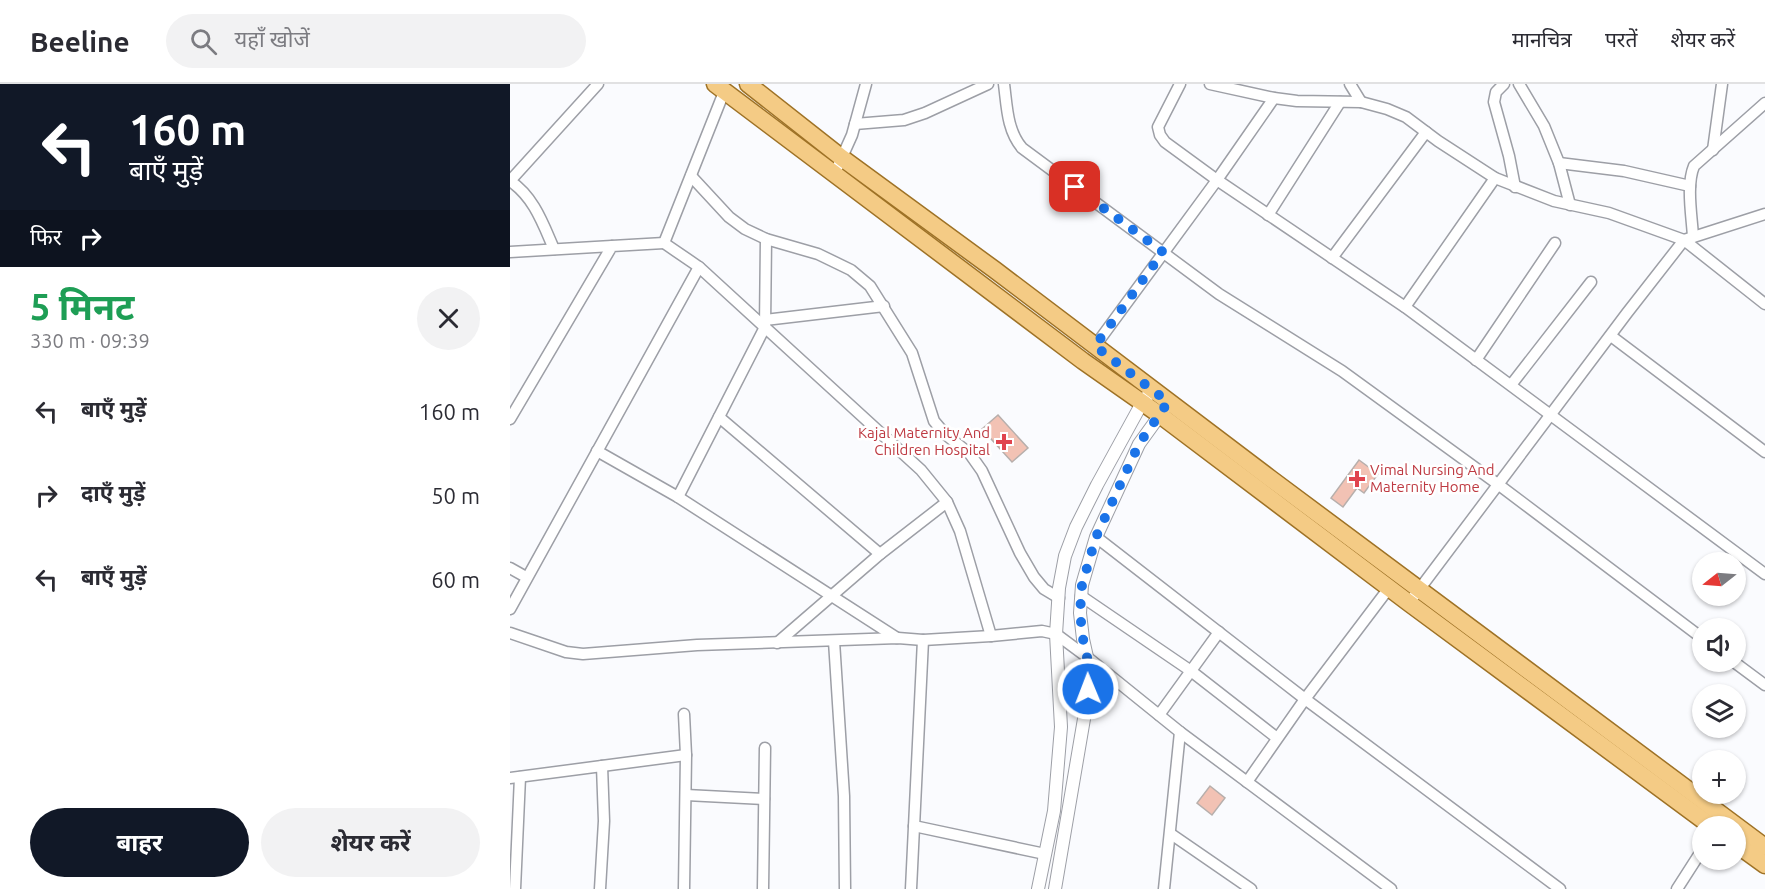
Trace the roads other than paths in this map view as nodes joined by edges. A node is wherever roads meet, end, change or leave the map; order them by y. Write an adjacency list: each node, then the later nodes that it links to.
1 (598, 84): 26 (street)
2 (747, 84): 12 (street); 20 (main road)
3 (866, 84): 17 (street)
4 (988, 84): 17 (street)
5 (1004, 84): 39 (street)
6 (1180, 84): 25 (street)
7 (1210, 84): 13 (street)
8 (1350, 84): 15 (street)
9 (1504, 84): 28 (street)
10 (1519, 84): 21 (street)
11 (1722, 84): 19 (street)
12 (725, 92): 22 (main road); 23 (street)
13 (1274, 98): 14 (street); 25 (street)
14 (1340, 102): 15 (street); 30 (street)
15 (1361, 102): 18 (street)
16 (1765, 103): 19 (street)
17 (855, 124): 20 (street)
18 (1426, 132): 24 (street); 40 (street)
19 (1713, 150): 27 (street)
20 (842, 158): 22 (street); 48 (main road)
21 (1559, 163): 27 (street); 29 (street)
22 (834, 175): 52 (main road)
23 (691, 176): 32 (street); 34 (street)
24 (1495, 178): 28 (street); 45 (street)
25 (1216, 180): 30 (street); 39 (street)
26 (510, 181): 37 (street)
27 (1690, 186): 33 (street)
28 (1515, 187): 29 (street)
29 (1570, 205): 33 (street)
30 (1268, 214): 40 (street)
31 (1765, 214): 33 (street)
32 (766, 238): 44 (street); 46 (street)
33 (1689, 238): 43 (street); 47 (street)
34 (664, 243): 36 (street); 41 (street)
35 (1555, 243): 49 (street)
36 (612, 246): 37 (street); 56 (street)
37 (554, 249): 38 (street)
38 (510, 252)
39 (1163, 252): 48 (street); 59 (street)
40 (1332, 258): 45 (street)
41 (699, 267): 46 (street); 57 (street)
42 (1591, 282): 50 (street)
43 (1765, 304)
44 (884, 306): 46 (street); 71 (street)
45 (1405, 307): 49 (street)
46 (765, 323): 55 (street); 61 (street)
47 (1611, 336): 54 (street); 58 (street)
48 (1095, 346): 51 (main road)
49 (1476, 360): 50 (street)
50 (1511, 385): 54 (street)
51 (1152, 390): 52 (street); 53 (main road)
52 (1142, 404): 53 (main road); 71 (street)
53 (1164, 408): 62 (street); 67 (main road); 70 (main road)
54 (1552, 415): 59 (street); 65 (street)
55 (719, 417): 60 (street); 63 (street)
56 (510, 419)
57 (597, 451): 60 (street); 66 (street)
58 (1765, 452)
59 (1499, 485): 70 (street); 73 (street)
60 (678, 497): 68 (street)
61 (947, 502): 63 (street); 77 (street)
62 (1096, 537): 69 (street); 74 (street)
63 (880, 554): 68 (street)
64 (510, 568): 66 (street)
65 (1765, 574)
66 (526, 578): 72 (street)
67 (1389, 588): 70 (main road); 86 (street)
68 (832, 596): 78 (street); 81 (street)
69 (1082, 596): 82 (street); 83 (street)
70 (1414, 597): 98 (main road); 101 (main road)
71 (1059, 598): 76 (street)
72 (510, 609)
73 (1692, 630)
74 (1219, 632): 83 (street); 86 (street)
75 (510, 633): 81 (street)
76 (1056, 634): 77 (street); 82 (street); 103 (street)
77 (991, 636): 79 (street)
78 (898, 638): 79 (street); 80 (street)
79 (923, 640): 99 (street)
80 (834, 641): 81 (street); 110 (street)
81 (777, 643)
82 (1087, 657): 88 (street); 113 (street)
83 (1191, 671): 88 (street); 90 (street)
84 (1746, 671): 85 (street)
85 (1765, 685)
86 (1305, 699): 90 (street); 117 (street)
87 (684, 714): 92 (street)
88 (1159, 715): 89 (street)
89 (1180, 732): 95 (street); 100 (street)
90 (1278, 738): 95 (street)
91 (765, 748): 97 (street)
92 (686, 755): 93 (street); 96 (street)
93 (602, 766): 94 (street); 107 (street)
94 (515, 778): 106 (street)
95 (1247, 782): 116 (street)
96 (686, 795): 97 (street); 108 (street)
97 (764, 799): 109 (street)
98 (1698, 816)
99 (914, 826): 103 (street); 111 (street)
100 (1171, 834): 114 (street); 115 (street)
101 (1765, 847)
102 (1746, 851): 105 (main road)
103 (1045, 854): 112 (street)
104 (1692, 865): 118 (street)
105 (1765, 865)
106 (515, 889)
107 (600, 889)
108 (684, 889)
109 (763, 889)
110 (845, 889)
111 (911, 889)
112 (1038, 889)
113 (1055, 889)
114 (1164, 889)
115 (1251, 889)
116 (1391, 889)
117 (1560, 889)
118 (1677, 889)

